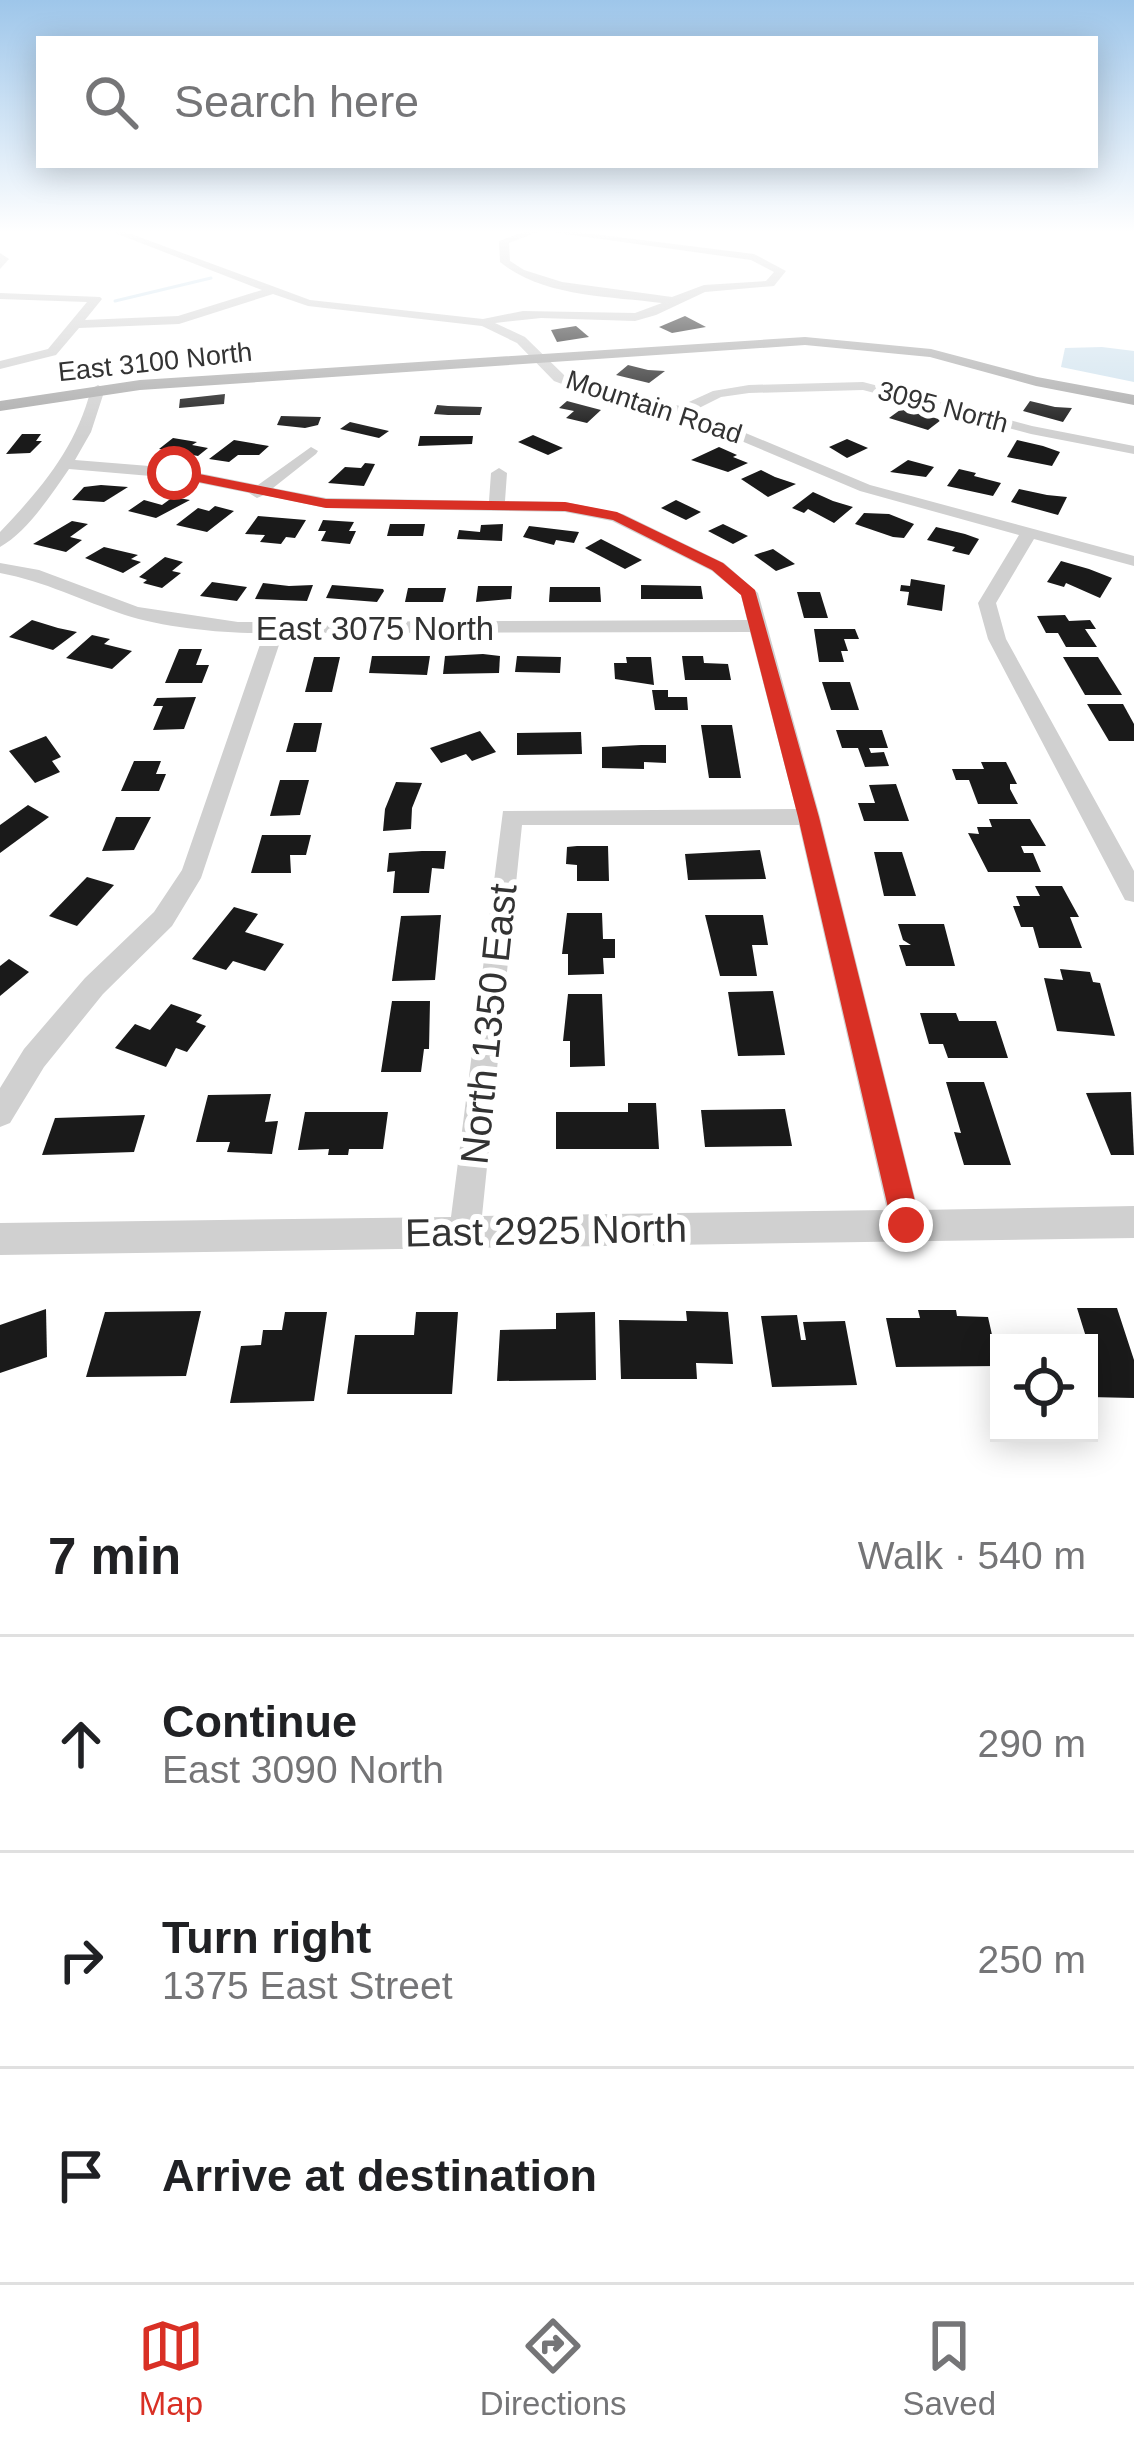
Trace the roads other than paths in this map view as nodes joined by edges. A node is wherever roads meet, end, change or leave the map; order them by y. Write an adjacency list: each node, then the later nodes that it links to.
1 (95, 300): 8 (street)
2 (244, 300): 8 (street)
3 (299, 300): 7 (street)
4 (662, 300): 6 (street)
5 (680, 300): 6 (street)
6 (675, 302): 7 (street)
7 (485, 322): 9 (street, Mountain Road)
8 (77, 324): 10 (street)
9 (535, 358): 11 (main road, East 3100 North); 12 (main road, East 3100 North); 14 (street, Mountain Road)
10 (0, 365)
11 (98, 389): 13 (main road, East 3100 North); 17 (street)
12 (1134, 400)
13 (0, 406)
14 (682, 411): 15 (street, 3095 North); 21 (street, Mountain Road)
15 (1134, 450)
16 (310, 451): 19 (street)
17 (64, 464): 19 (street); 22 (street)
18 (499, 473): 20 (street)
19 (257, 493): 20 (street)
20 (496, 506): 25 (street)
21 (1030, 531): 23 (street, Mountain Road); 28 (street)
22 (0, 542)
23 (1134, 561)
24 (0, 568): 26 (street, East 3075 North)
25 (759, 626): 26 (street, East 3075 North); 27 (street)
26 (275, 629): 29 (street)
27 (808, 817): 31 (street); 32 (street, North 1350 East)
28 (1134, 893)
29 (0, 1114)
30 (1134, 1222): 31 (street, East 2925 North)
31 (906, 1225): 32 (street, East 2925 North)
32 (465, 1231): 33 (street, East 2925 North)
33 (0, 1239)

